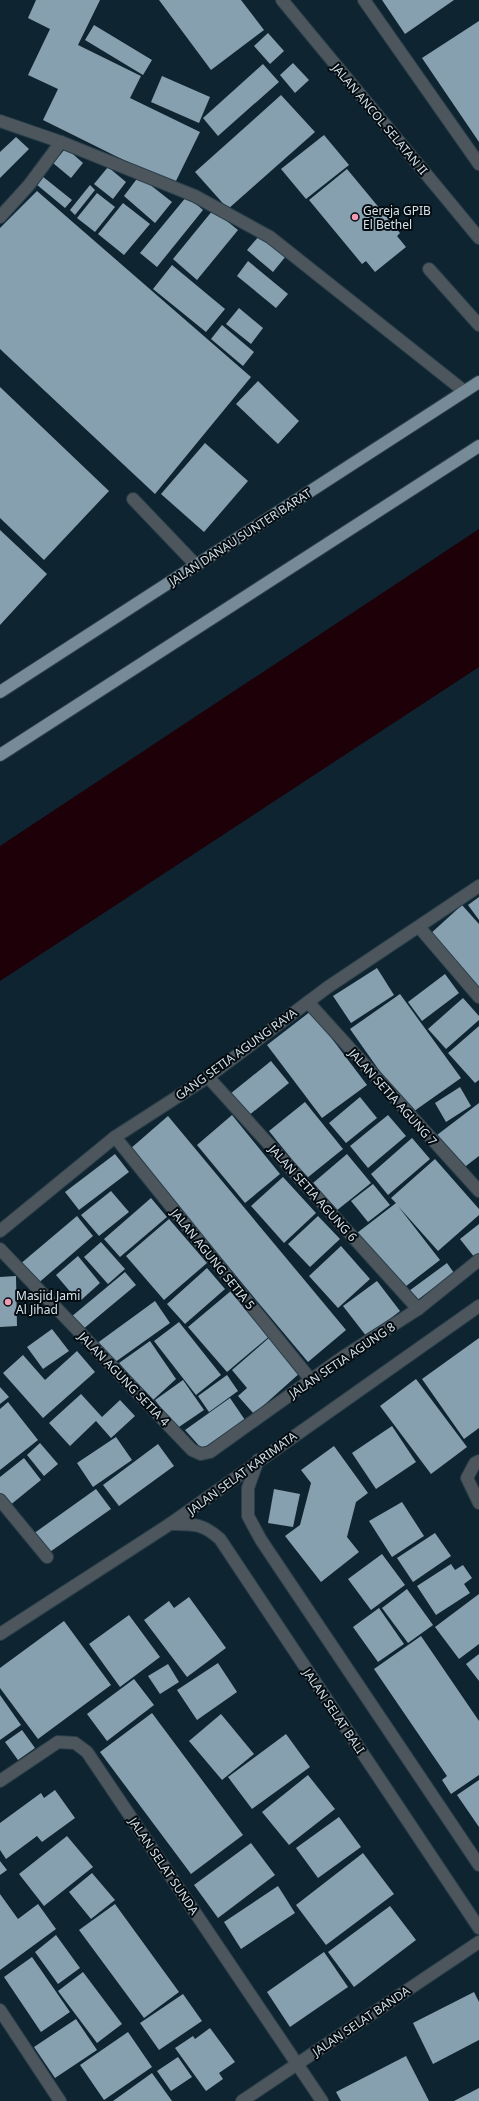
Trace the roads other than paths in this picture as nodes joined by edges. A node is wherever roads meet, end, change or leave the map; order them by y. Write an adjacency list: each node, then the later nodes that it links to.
1 (282, 0): 7 (street, JALAN ANCOL SELATAN II)
2 (364, 0): 5 (street)
3 (0, 121): 4 (street)
4 (61, 142): 6 (street); 11 (street)
5 (479, 164)
6 (0, 217)
7 (479, 238)
8 (429, 269): 9 (street)
9 (479, 325)
10 (479, 382): 11 (main road, JALAN DANAU SUNTER BARAT)
11 (464, 391): 14 (main road, JALAN DANAU SUNTER BARAT)
12 (479, 446): 16 (main road)
13 (133, 499): 14 (street)
14 (196, 565): 15 (main road, JALAN DANAU SUNTER BARAT)
15 (0, 692)
16 (0, 755)
17 (479, 886): 18 (street, GANG SETIA AGUNG RAYA)
18 (419, 927): 19 (street); 20 (street, GANG SETIA AGUNG RAYA)
19 (479, 997)
20 (308, 1002): 21 (street, GANG SETIA AGUNG RAYA); 23 (street, JALAN SETIA AGUNG 7)
21 (208, 1077): 22 (street, GANG SETIA AGUNG RAYA); 28 (street, JALAN SETIA AGUNG 6)
22 (115, 1137): 24 (street, GANG SETIA AGUNG RAYA); 29 (street, JALAN AGUNG SETIA 5)
23 (479, 1191)
24 (0, 1231)
25 (0, 1249): 30 (street, JALAN AGUNG SETIA 4)
26 (479, 1260): 28 (street, JALAN SETIA AGUNG 8)
27 (479, 1306): 31 (street, JALAN SELAT KARIMATA)
28 (418, 1309): 29 (street, JALAN SETIA AGUNG 8)
29 (311, 1380): 30 (street, JALAN SETIA AGUNG 8)
30 (201, 1454)
31 (258, 1460): 35 (street, JALAN SELAT KARIMATA); 39 (street)
32 (479, 1461): 34 (street)
33 (0, 1500): 36 (street)
34 (479, 1504)
35 (170, 1524): 37 (street, JALAN SELAT KARIMATA); 40 (street, JALAN SELAT BALI)
36 (47, 1557)
37 (0, 1634)
38 (0, 1781): 43 (street, JALAN SELAT SUNDA)
39 (479, 1865)
40 (479, 1928)
41 (479, 1942): 43 (street, JALAN SELAT BANDA)
42 (0, 2010): 44 (street)
43 (298, 2063): 45 (street, JALAN SELAT BANDA); 46 (street, JALAN SELAT SUNDA)
44 (60, 2101)
45 (242, 2101)
46 (322, 2101)

